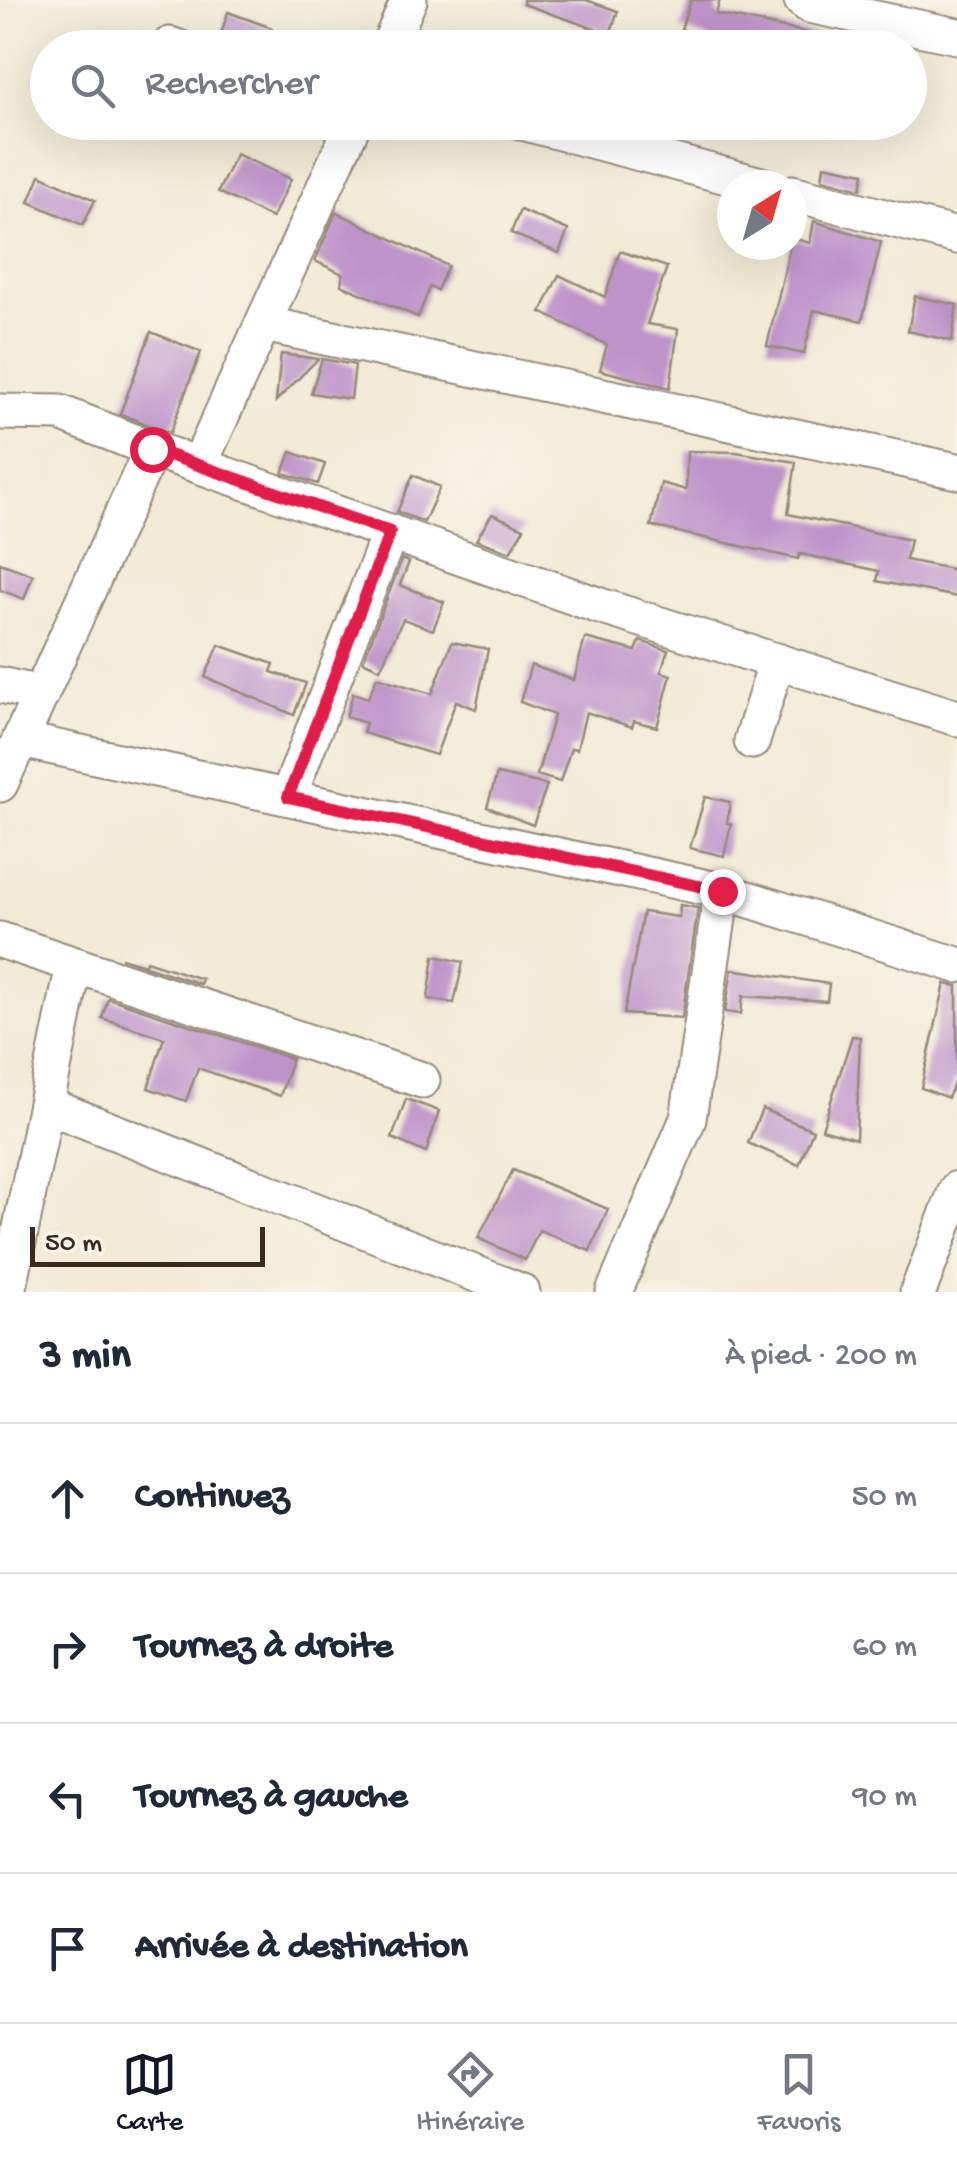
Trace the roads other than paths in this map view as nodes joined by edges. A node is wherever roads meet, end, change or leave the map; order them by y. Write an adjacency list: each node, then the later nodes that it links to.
1 (409, 0): 3 (street)
2 (802, 0): 4 (street)
3 (396, 30)
4 (957, 36)
5 (346, 140): 10 (street)
6 (590, 140): 7 (street)
7 (717, 173)
8 (807, 197): 9 (street)
9 (957, 236)
10 (263, 324): 13 (street); 14 (street)
11 (0, 412): 12 (street)
12 (152, 449): 13 (street); 18 (street)
13 (198, 466): 15 (street)
14 (957, 471)
15 (390, 532): 16 (street); 23 (street)
16 (777, 662): 19 (street); 21 (street)
17 (0, 685): 18 (street)
18 (41, 694): 20 (street)
19 (957, 718)
20 (21, 740): 22 (street); 23 (street)
21 (752, 742)
22 (0, 784)
23 (288, 797): 24 (street)
24 (722, 891): 27 (street); 33 (street)
25 (0, 940): 26 (street)
26 (74, 965): 28 (street); 29 (street)
27 (957, 965)
28 (422, 1080)
29 (46, 1105): 31 (street); 32 (street)
30 (957, 1189): 34 (street)
31 (8, 1292)
32 (522, 1292)
33 (614, 1292)
34 (918, 1292)

